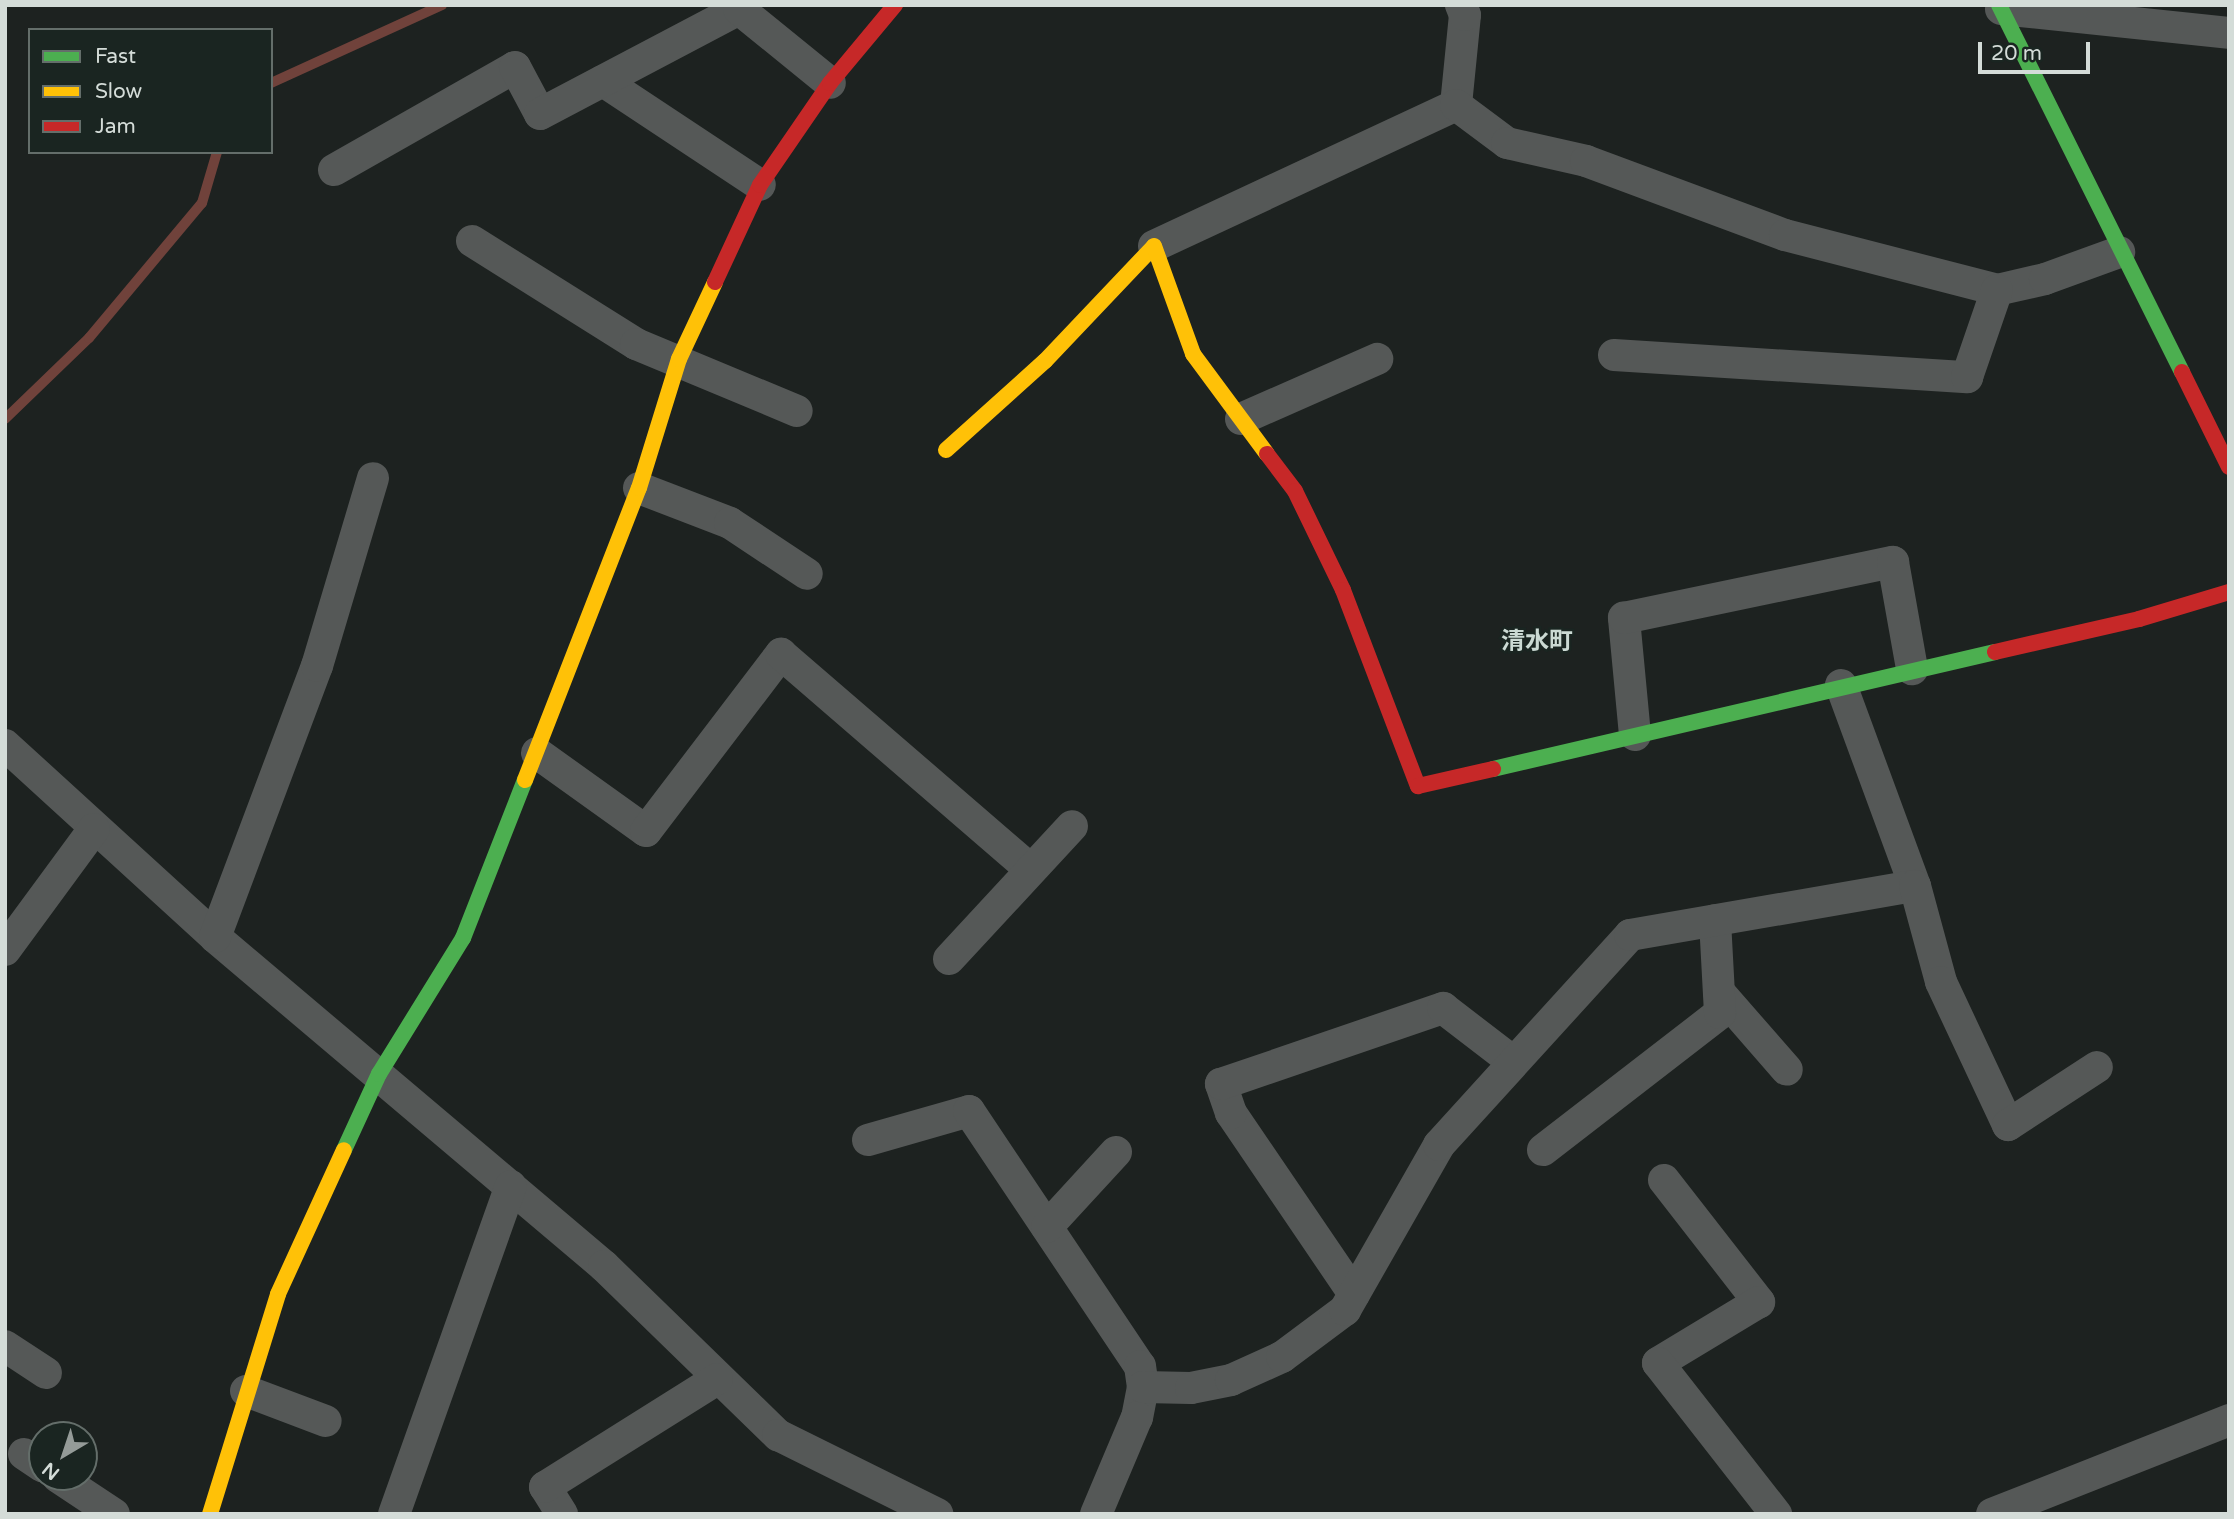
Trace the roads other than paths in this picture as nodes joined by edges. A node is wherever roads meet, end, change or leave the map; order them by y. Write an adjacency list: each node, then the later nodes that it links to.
1 (895, 5): 6 (street)
2 (1461, 5): 7 (street)
3 (2000, 7): 4 (street); 12 (street)
4 (2229, 33)
5 (603, 81): 6 (street); 8 (street); 9 (street)
6 (830, 83): 9 (street)
7 (1456, 104): 11 (street); 13 (street)
8 (334, 170)
9 (760, 185): 15 (street)
10 (472, 241): 15 (street)
11 (1154, 246): 18 (street); 19 (street)
12 (2119, 252): 13 (street); 20 (street)
13 (1997, 290): 14 (street)
14 (1614, 355)
15 (679, 359): 17 (street); 22 (street)
16 (1377, 359): 18 (street)
17 (797, 411)
18 (1241, 419): 27 (street)
19 (946, 450)
20 (2229, 467)
21 (373, 478): 35 (street)
22 (639, 488): 23 (street); 29 (street)
23 (807, 574)
24 (2229, 592): 25 (street)
25 (1912, 669): 26 (street); 27 (street)
26 (1841, 685): 27 (street); 33 (street)
27 (1635, 735)
28 (5, 745): 31 (street)
29 (537, 753): 32 (street); 42 (street)
30 (1072, 826): 32 (street)
31 (94, 829): 35 (street); 36 (street)
32 (1031, 870): 37 (street)
33 (1915, 886): 34 (street); 40 (street)
34 (1715, 920): 38 (street); 39 (street)
35 (215, 937): 42 (street)
36 (5, 950)
37 (949, 959)
38 (1719, 992): 41 (street); 44 (street)
39 (1512, 1061): 49 (street); 49 (street)
40 (2097, 1067)
41 (1787, 1070)
42 (379, 1074): 47 (street); 54 (street)
43 (868, 1140): 48 (street)
44 (1543, 1150)
45 (1116, 1152): 48 (street)
46 (1664, 1181): 64 (street)
47 (511, 1186): 52 (street); 60 (street)
48 (1047, 1227): 53 (street)
49 (1354, 1294): 53 (street)
50 (5, 1346): 51 (street)
51 (46, 1373)
52 (717, 1379): 61 (street); 62 (street)
53 (1143, 1387): 63 (street)
54 (246, 1391): 56 (street); 59 (street)
55 (2229, 1420): 65 (street)
56 (326, 1421)
57 (79, 1491): 58 (street)
58 (114, 1514)
59 (210, 1514)
60 (394, 1514)
61 (562, 1514)
62 (937, 1514)
63 (1096, 1514)
64 (1776, 1514)
65 (1993, 1514)

